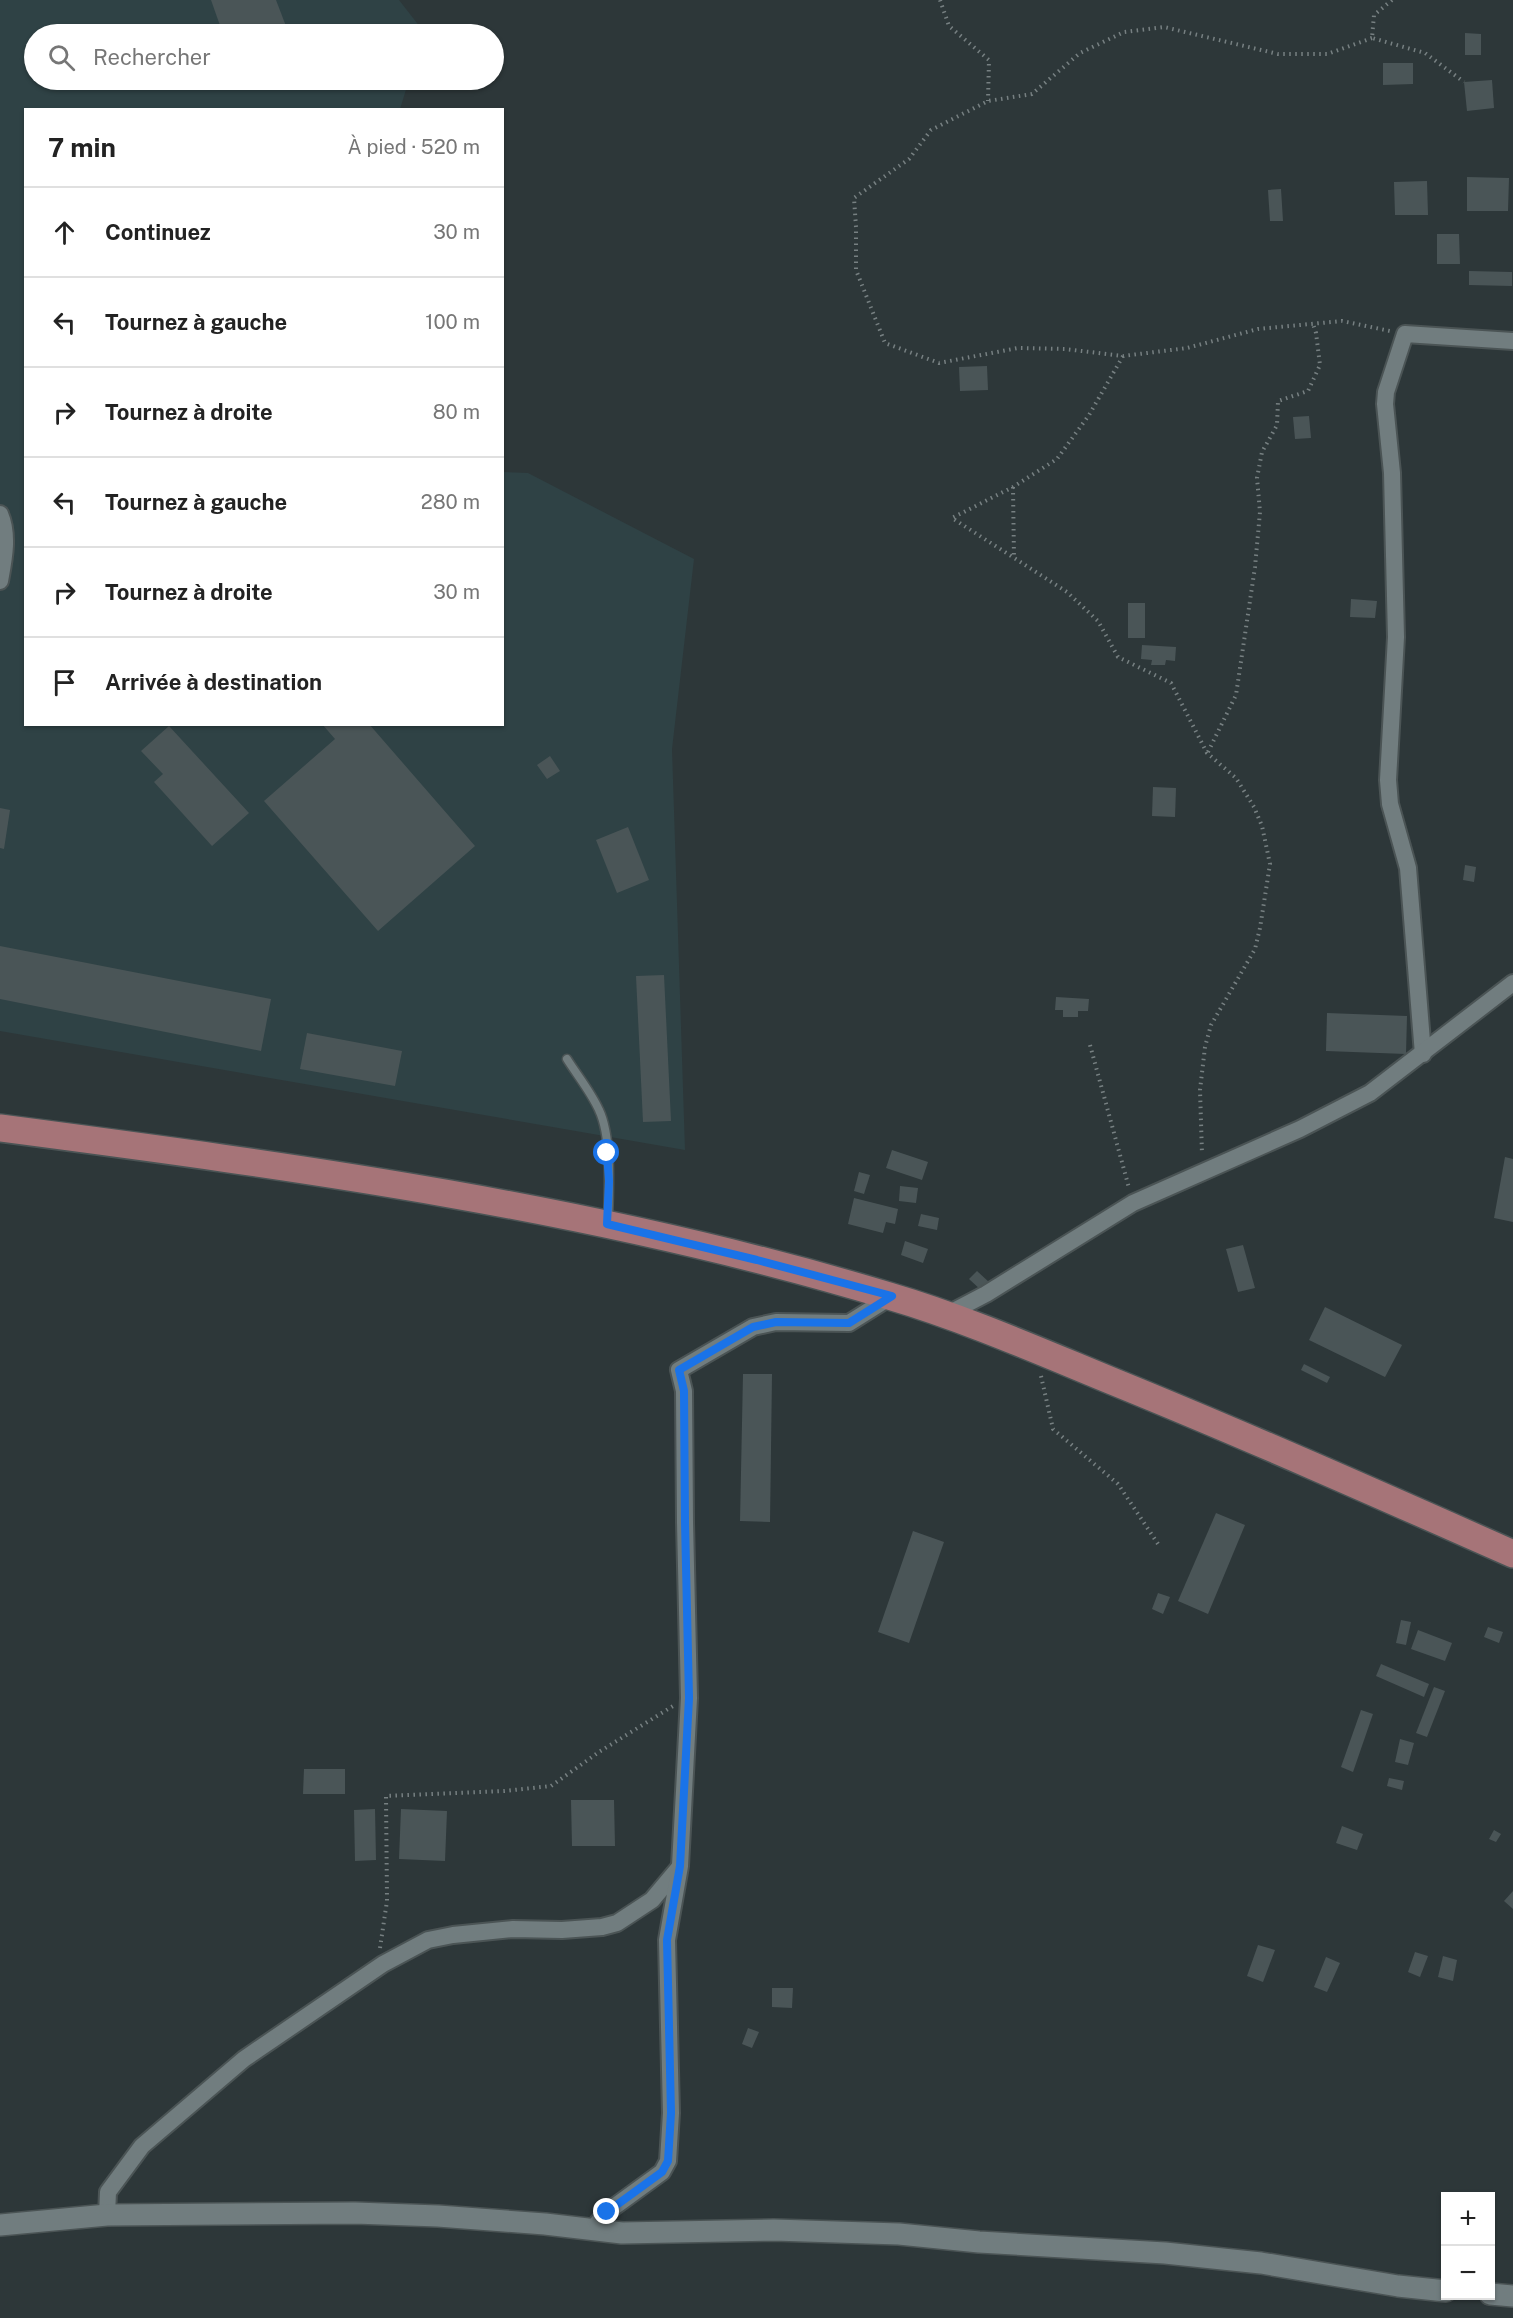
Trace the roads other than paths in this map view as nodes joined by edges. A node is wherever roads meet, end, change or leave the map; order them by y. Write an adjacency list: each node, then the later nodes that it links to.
1 (1513, 341): 5 (street)
2 (0, 514): 3 (street)
3 (0, 581)
4 (1513, 983): 5 (street)
5 (1423, 1053): 10 (street)
6 (567, 1059): 8 (lane)
7 (0, 1128): 8 (main road)
8 (607, 1224): 9 (main road)
9 (892, 1296): 10 (main road); 12 (street)
10 (945, 1316): 11 (main road)
11 (1513, 1554)
12 (680, 1866): 13 (street); 15 (street)
13 (107, 2216): 14 (street); 15 (street)
14 (0, 2224)
15 (591, 2229): 16 (street)
16 (1441, 2291)
17 (1495, 2294): 18 (street)
18 (1513, 2296)

